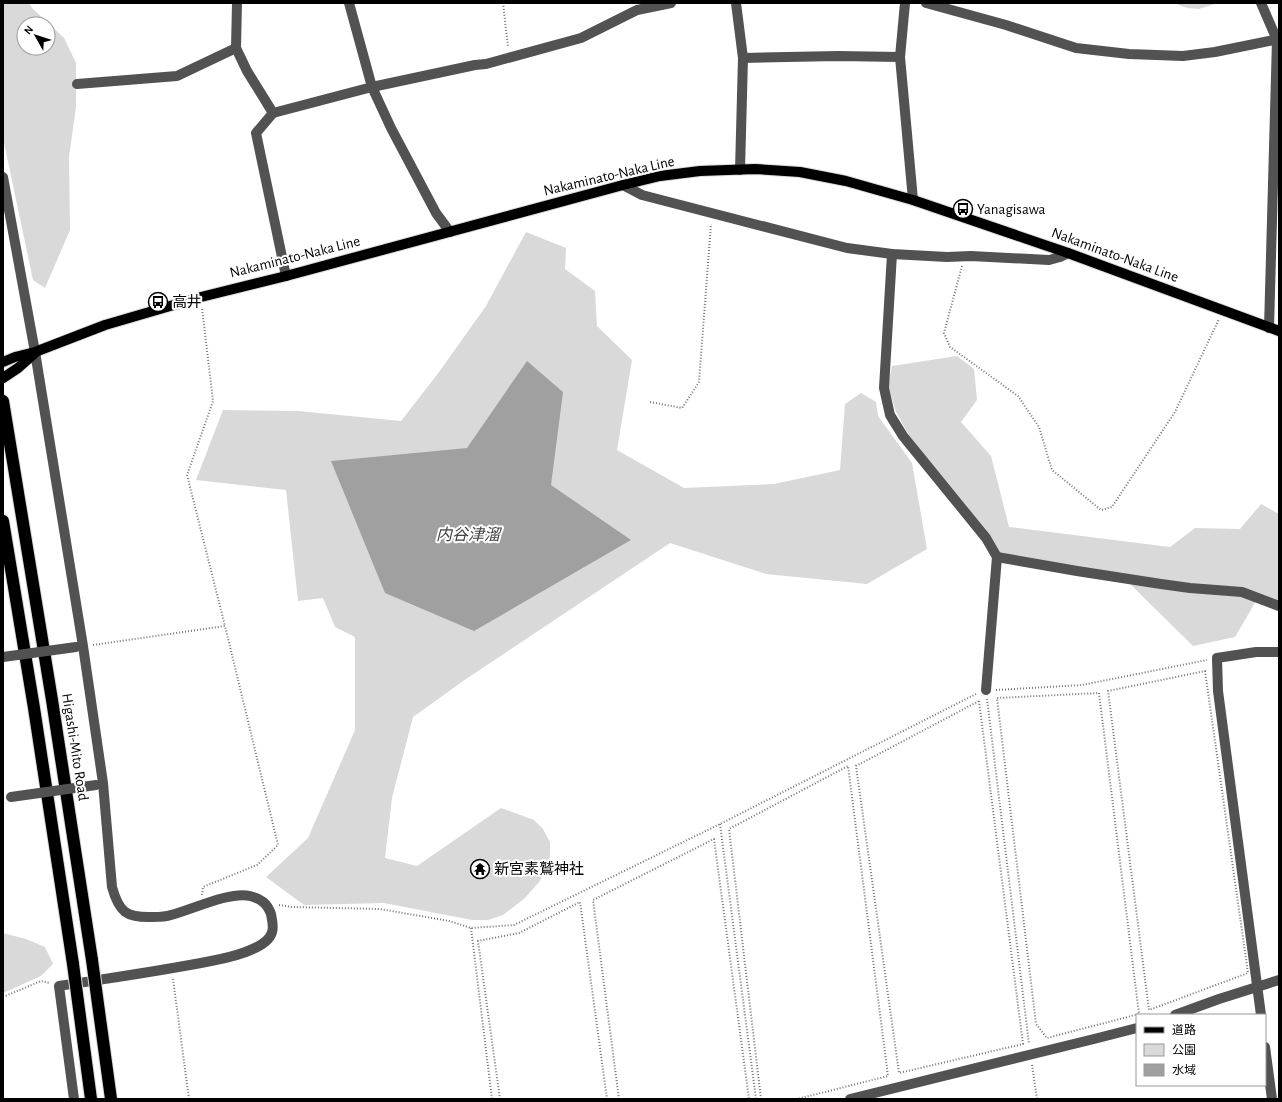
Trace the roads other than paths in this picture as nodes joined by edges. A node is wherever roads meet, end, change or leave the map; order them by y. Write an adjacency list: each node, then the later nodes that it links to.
1 (237, 3): 9 (street)
2 (349, 3): 13 (street)
3 (671, 3): 13 (street)
4 (736, 3): 11 (street)
5 (905, 3): 10 (street)
6 (926, 3): 8 (street)
7 (1261, 3): 8 (street)
8 (1278, 40): 23 (street)
9 (236, 48): 12 (street); 14 (street)
10 (900, 57): 11 (street); 18 (street)
11 (743, 58): 15 (street)
12 (76, 84)
13 (372, 87): 14 (street); 19 (street)
14 (273, 113): 22 (street)
15 (740, 170): 17 (main road, Nakaminato-Naka Line); 18 (main road, Nakaminato-Naka Line)
16 (3, 176): 24 (street)
17 (623, 185): 19 (main road, Nakaminato-Naka Line); 21 (street)
18 (913, 200): 20 (main road, Nakaminato-Naka Line)
19 (450, 232): 22 (main road, Nakaminato-Naka Line)
20 (1068, 253): 21 (street); 23 (main road, Nakaminato-Naka Line)
21 (892, 254): 29 (street)
22 (286, 276): 24 (main road, Nakaminato-Naka Line)
23 (1274, 330)
24 (35, 352): 25 (main road, Nakaminato-Naka Line); 26 (main road, Nakaminato-Naka Line); 31 (street)
25 (3, 362)
26 (3, 378)
27 (3, 401): 45 (highway, Higashi-Mito Road, bridge)
28 (3, 522): 44 (highway, bridge)
29 (997, 557): 30 (street); 34 (street)
30 (1279, 606)
31 (80, 646): 33 (street, bridge); 35 (street)
32 (1279, 652): 38 (street)
33 (3, 657)
34 (986, 690)
35 (100, 784): 36 (street, bridge); 43 (street)
36 (7, 798)
37 (1279, 980): 38 (street)
38 (1257, 987): 39 (street); 40 (street)
39 (1178, 1014)
40 (1261, 1014)
41 (1136, 1028): 46 (street)
42 (1266, 1054): 47 (street)
43 (74, 1099)
44 (91, 1099)
45 (111, 1099)
46 (850, 1099)
47 (1272, 1099)

